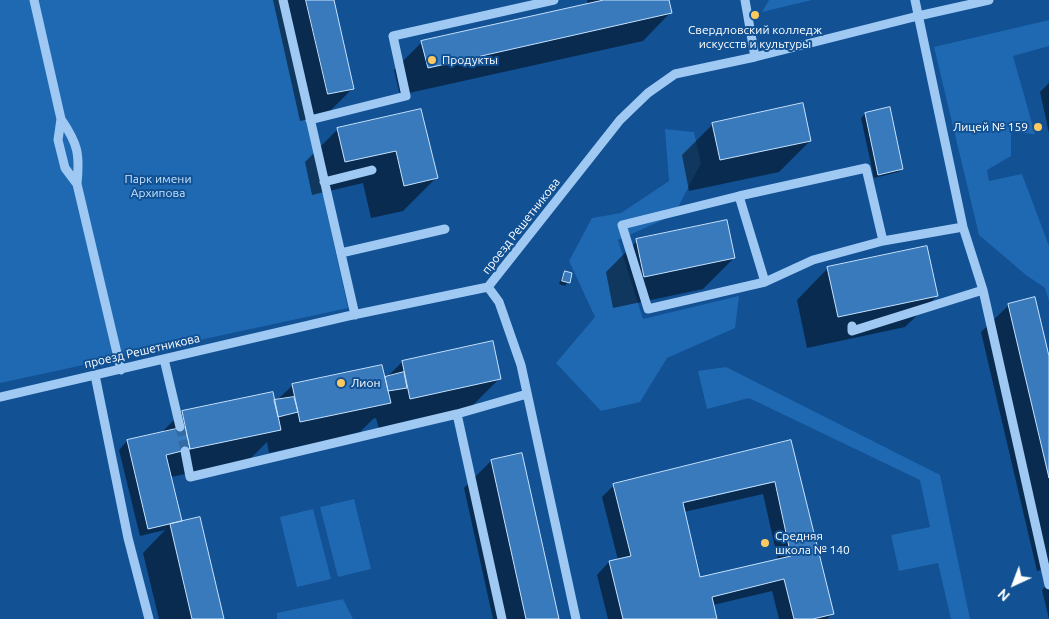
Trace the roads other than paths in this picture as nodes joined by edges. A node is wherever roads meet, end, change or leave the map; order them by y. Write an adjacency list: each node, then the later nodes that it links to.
1 (34, 0): 9 (street)
2 (283, 0): 10 (street)
3 (554, 0): 10 (street)
4 (745, 0): 8 (street)
5 (915, 0): 7 (street)
6 (989, 0): 7 (street, проезд Решетникова)
7 (918, 16): 8 (street, проезд Решетникова); 15 (street)
8 (755, 57): 20 (street, проезд Решетникова)
9 (61, 119): 13 (street); 13 (street)
10 (310, 120): 12 (street)
11 (372, 170): 12 (street)
12 (324, 182): 18 (street)
13 (77, 184): 25 (street)
14 (740, 196): 17 (street); 19 (street); 19 (street)
15 (963, 227): 17 (street); 21 (street)
16 (445, 229): 18 (street)
17 (884, 241): 19 (street)
18 (341, 253): 22 (street)
19 (765, 282)
20 (488, 287): 22 (street, проезд Решетникова); 27 (street)
21 (983, 290): 23 (street); 32 (street)
22 (355, 315): 24 (street, проезд Решетникова)
23 (852, 326)
24 (164, 359): 25 (street, проезд Решетникова); 30 (street)
25 (121, 370): 26 (street, проезд Решетникова)
26 (95, 375): 28 (street, проезд Решетникова); 33 (street)
27 (527, 394): 29 (street); 35 (street)
28 (0, 397)
29 (457, 414): 31 (street); 34 (street)
30 (180, 428)
31 (185, 451)
32 (1049, 585)
33 (149, 619)
34 (502, 619)
35 (576, 619)

